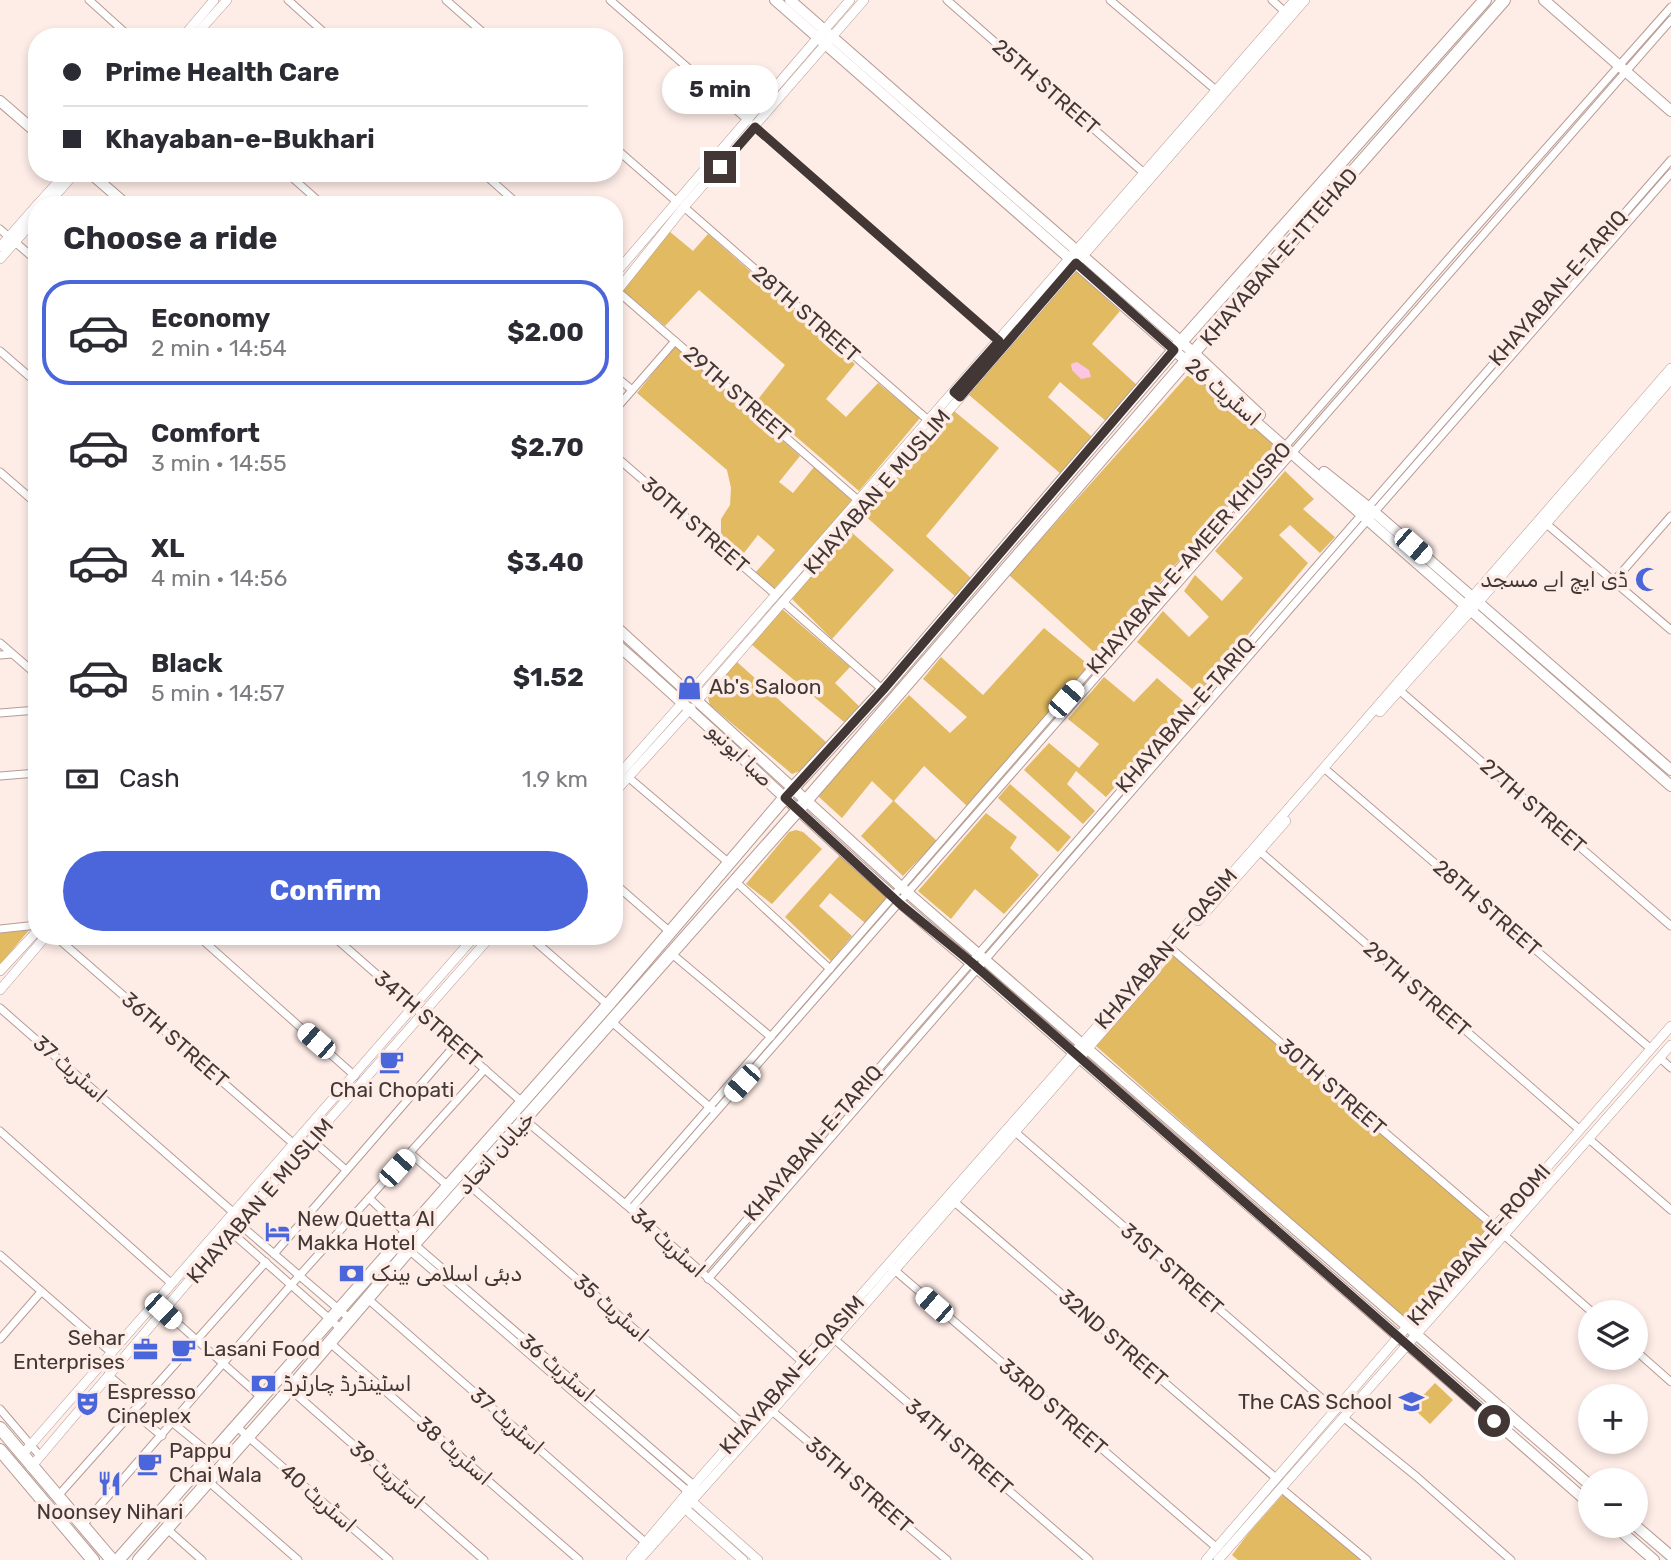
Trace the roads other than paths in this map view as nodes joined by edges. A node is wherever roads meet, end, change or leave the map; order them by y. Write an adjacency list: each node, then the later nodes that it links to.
1 (89, 0): 22 (street)
2 (214, 0): 23 (street)
3 (227, 0): 24 (street)
4 (288, 0): 25 (street)
5 (446, 0): 26 (street)
6 (610, 0): 35 (street)
7 (775, 0): 27 (main road, اسٹریٹ 26)
8 (790, 0): 27 (main road, اسٹریٹ 26)
9 (850, 0): 27 (street)
10 (864, 0): 27 (street)
11 (947, 0): 39 (street, 25TH STREET)
12 (1110, 0): 31 (street)
13 (1272, 0): 20 (street)
14 (1295, 0): 20 (street, KHAYABAN E MUSLIM)
15 (1305, 0): 28 (street, KHAYABAN E MUSLIM)
16 (1485, 0): 73 (main road, KHAYABAN-E-ITTEHAD)
17 (1504, 0): 75 (main road, KHAYABAN-E-ITTEHAD)
18 (1544, 0): 29 (main road)
19 (1671, 7): 29 (street, KHAYABAN-E-AMEER KHUSRO)
20 (1285, 12): 28 (street, KHAYABAN E MUSLIM)
21 (1671, 20): 29 (street, KHAYABAN-E-AMEER KHUSRO)
22 (120, 28)
23 (191, 28)
24 (202, 28)
25 (319, 28)
26 (478, 28)
27 (825, 37): 35 (street); 64 (main road, اسٹریٹ 26)
28 (1252, 55): 31 (street, KHAYABAN E MUSLIM); 64 (street, KHAYABAN E MUSLIM)
29 (1623, 69): 33 (main road); 55 (street, KHAYABAN-E-AMEER KHUSRO); 58 (street, KHAYABAN-E-AMEER KHUSRO)
30 (0, 91): 34 (main road)
31 (1217, 91): 39 (street, KHAYABAN E MUSLIM)
32 (0, 101): 36 (main road)
33 (1671, 111)
34 (28, 115)
35 (752, 124): 53 (street); 72 (street)
36 (28, 125)
37 (623, 154): 53 (street, 28TH STREET)
38 (1671, 160): 70 (street, KHAYABAN-E-TARIQ)
39 (1144, 173): 64 (street, KHAYABAN E MUSLIM)
40 (1671, 173): 70 (street, KHAYABAN-E-TARIQ)
41 (58, 182): 47 (street)
42 (67, 182): 48 (street)
43 (90, 182): 49 (main road)
44 (100, 182): 50 (main road)
45 (297, 182): 51 (street)
46 (493, 182): 52 (street)
47 (45, 196)
48 (55, 196)
49 (106, 196)
50 (117, 196)
51 (313, 196)
52 (509, 196)
53 (680, 204): 66 (street); 67 (street); 83 (street, 28TH STREET)
54 (28, 217): 60 (street)
55 (1480, 222): 58 (street); 59 (street, KHAYABAN-E-AMEER KHUSRO)
56 (28, 225): 60 (street)
57 (0, 229): 60 (street)
58 (1487, 231): 61 (street, KHAYABAN-E-AMEER KHUSRO)
59 (1466, 238): 61 (street); 84 (street, KHAYABAN-E-AMEER KHUSRO)
60 (12, 239): 62 (street); 63 (street); 65 (street)
61 (1475, 244): 84 (street, KHAYABAN-E-AMEER KHUSRO)
62 (0, 247)
63 (28, 253)
64 (1076, 257): 69 (street, KHAYABAN E MUSLIM); 73 (main road, اسٹریٹ 26)
65 (0, 259)
66 (623, 265)
67 (623, 280)
68 (623, 295): 71 (street, 29TH STREET)
69 (1032, 308): 72 (street, KHAYABAN E MUSLIM); 81 (street, KHAYABAN E MUSLIM)
70 (1543, 312): 90 (street, KHAYABAN-E-TARIQ)
71 (675, 341): 80 (street); 89 (street, 29TH STREET)
72 (999, 341): 81 (street, KHAYABAN E MUSLIM)
73 (1178, 346): 75 (main road, اسٹریٹ 26); 105 (main road, KHAYABAN-E-ITTEHAD)
74 (0, 351): 77 (street)
75 (1191, 357): 84 (main road, اسٹریٹ 26); 121 (main road, KHAYABAN-E-ITTEHAD)
76 (1671, 368): 92 (street, KHAYABAN-E-QASIM)
77 (28, 375)
78 (1671, 379): 92 (street, KHAYABAN-E-QASIM)
79 (623, 382): 80 (street)
80 (632, 390): 82 (street)
81 (957, 394): 83 (street, KHAYABAN E MUSLIM); 85 (street, KHAYABAN E MUSLIM)
82 (623, 401)
83 (929, 420): 85 (street, KHAYABAN E MUSLIM)
84 (1290, 449): 90 (main road, اسٹریٹ 26); 126 (street, KHAYABAN-E-AMEER KHUSRO)
85 (903, 455): 89 (street, KHAYABAN E MUSLIM); 93 (street, KHAYABAN E MUSLIM)
86 (623, 462): 95 (street, 30TH STREET)
87 (0, 472): 88 (street)
88 (28, 496)
89 (859, 501): 93 (street, KHAYABAN E MUSLIM)
90 (1367, 512): 96 (main road, اسٹریٹ 26); 109 (street, KHAYABAN-E-TARIQ); 110 (street, KHAYABAN-E-TARIQ)
91 (1671, 516): 94 (street)
92 (1542, 521): 94 (street); 96 (street, KHAYABAN-E-QASIM)
93 (826, 545): 95 (street, KHAYABAN E MUSLIM)
94 (1615, 580): 97 (street)
95 (779, 598): 105 (street, 30TH STREET); 106 (street, KHAYABAN E MUSLIM)
96 (1472, 604): 104 (street, KHAYABAN-E-QASIM); 114 (main road, اسٹریٹ 26); 119 (main road, اسٹریٹ 26)
97 (1671, 629)
98 (623, 634): 106 (main road, صبا ایونیو)
99 (0, 643): 101 (street)
100 (623, 649): 106 (main road, صبا ایونیو)
101 (12, 654): 102 (street); 103 (street)
102 (0, 655)
103 (28, 667)
104 (1397, 688): 113 (street, KHAYABAN-E-QASIM); 128 (street, 27TH STREET)
105 (883, 690): 120 (main road, KHAYABAN-E-ITTEHAD)
106 (691, 701): 116 (street, KHAYABAN E MUSLIM); 120 (main road, صبا ایونیو)
107 (28, 711): 108 (street)
108 (0, 713)
109 (1185, 714): 110 (street); 111 (street, KHAYABAN-E-TARIQ)
110 (1192, 721): 112 (street, KHAYABAN-E-TARIQ)
111 (1175, 726): 112 (street); 144 (street, KHAYABAN-E-TARIQ)
112 (1182, 733): 144 (street, KHAYABAN-E-TARIQ)
113 (1326, 769): 122 (street, KHAYABAN-E-QASIM); 157 (street, 28TH STREET)
114 (1671, 770)
115 (28, 774): 117 (street)
116 (625, 774): 118 (street, KHAYABAN E MUSLIM); 123 (street)
117 (0, 776)
118 (623, 777)
119 (1671, 786)
120 (789, 793): 121 (main road, صبا ایونیو); 123 (main road, KHAYABAN-E-ITTEHAD)
121 (802, 805): 124 (main road, خیابان اتحاد); 126 (main road, صبا ایونیو)
122 (1258, 850): 139 (street, KHAYABAN-E-QASIM); 173 (street, 29TH STREET)
123 (729, 863): 130 (main road, KHAYABAN-E-ITTEHAD)
124 (735, 881): 141 (main road, خیابان اتحاد); 146 (street)
125 (623, 891): 130 (street)
126 (900, 895): 144 (main road, صبا ایونیو); 146 (street, KHAYABAN-E-AMEER KHUSRO); 163 (street, KHAYABAN-E-AMEER KHUSRO)
127 (28, 926): 129 (street)
128 (1671, 926)
129 (0, 929)
130 (670, 932): 149 (main road)
131 (28, 940): 142 (street)
132 (38, 945): 145 (street)
133 (65, 945): 177 (street, 36TH STREET)
134 (208, 945): 162 (street)
135 (343, 945): 151 (street, 34TH STREET)
136 (467, 945): 140 (street, KHAYABAN E MUSLIM)
137 (483, 945): 143 (street, KHAYABAN E MUSLIM)
138 (539, 945): 149 (street)
139 (1171, 948): 158 (street, KHAYABAN-E-QASIM); 189 (street, 30TH STREET)
140 (459, 954): 143 (street); 151 (street, KHAYABAN E MUSLIM)
141 (672, 954): 152 (main road, خیابان اتحاد); 154 (street)
142 (9, 960): 145 (street); 147 (street)
143 (468, 962): 151 (street, KHAYABAN E MUSLIM)
144 (978, 962): 158 (main road, صبا ایونیو); 199 (street, KHAYABAN-E-TARIQ); 201 (street, KHAYABAN-E-TARIQ)
145 (19, 968): 148 (street)
146 (830, 969): 154 (street, KHAYABAN-E-AMEER KHUSRO)
147 (0, 971)
148 (0, 990)
149 (608, 1005): 167 (main road)
150 (0, 1008): 187 (street, اسٹریٹ 37)
151 (417, 1010): 155 (street, 34TH STREET); 162 (street, KHAYABAN E MUSLIM); 169 (street, KHAYABAN E MUSLIM)
152 (612, 1022): 170 (street); 171 (main road, خیابان اتحاد)
153 (1671, 1026): 157 (street, KHAYABAN-E-ROOMI)
154 (771, 1037): 163 (street, KHAYABAN-E-AMEER KHUSRO)
155 (456, 1044): 161 (street, 34TH STREET); 179 (street)
156 (1671, 1045): 159 (street, KHAYABAN-E-ROOMI)
157 (1651, 1049): 164 (street, KHAYABAN-E-ROOMI)
158 (1081, 1051): 172 (street, KHAYABAN-E-QASIM); 210 (main road, صبا ایونیو)
159 (1660, 1058): 160 (street); 165 (street, KHAYABAN-E-ROOMI)
160 (1671, 1068)
161 (485, 1069): 167 (street, 34TH STREET); 178 (street)
162 (355, 1076): 169 (street, KHAYABAN E MUSLIM)
163 (739, 1081): 170 (street, KHAYABAN-E-AMEER KHUSRO)
164 (1622, 1082): 165 (street); 166 (street, KHAYABAN-E-ROOMI)
165 (1631, 1091): 168 (street, KHAYABAN-E-ROOMI)
166 (1610, 1096): 168 (street); 173 (street, KHAYABAN-E-ROOMI)
167 (522, 1102): 182 (main road)
168 (1620, 1102): 176 (street, KHAYABAN-E-ROOMI)
169 (335, 1107): 175 (street, KHAYABAN E MUSLIM); 177 (street, KHAYABAN E MUSLIM)
170 (713, 1110): 185 (street, KHAYABAN-E-AMEER KHUSRO)
171 (525, 1120): 180 (main road, خیابان اتحاد); 185 (street, اسٹریٹ 34)
172 (1012, 1130): 184 (street, KHAYABAN-E-QASIM); 229 (street, 31ST STREET)
173 (1580, 1130): 189 (street, KHAYABAN-E-ROOMI)
174 (0, 1131): 202 (street)
175 (312, 1139): 179 (street); 181 (street, KHAYABAN E MUSLIM)
176 (1589, 1139): 186 (street); 191 (street, KHAYABAN-E-ROOMI)
177 (295, 1145): 181 (street, KHAYABAN E MUSLIM)
178 (410, 1153): 182 (street); 183 (street)
179 (346, 1170): 193 (street)
180 (468, 1184): 192 (main road, خیابان اتحاد); 232 (street, اسٹریٹ 35)
181 (264, 1186): 187 (street, KHAYABAN E MUSLIM); 188 (street, KHAYABAN E MUSLIM)
182 (448, 1186): 192 (main road)
183 (369, 1198): 192 (street, اسٹریٹ 36); 200 (street)
184 (952, 1199): 197 (street, KHAYABAN-E-QASIM); 241 (street, 32ND STREET)
185 (628, 1206): 199 (street, اسٹریٹ 34)
186 (1671, 1210)
187 (234, 1213): 196 (street, KHAYABAN E MUSLIM)
188 (238, 1223): 190 (street, KHAYABAN E MUSLIM); 193 (street)
189 (1495, 1227): 210 (street, KHAYABAN-E-ROOMI)
190 (231, 1232): 195 (street); 198 (street, KHAYABAN E MUSLIM)
191 (1504, 1235): 206 (street); 211 (street, KHAYABAN-E-ROOMI)
192 (410, 1242): 205 (main road, خیابان اتحاد); 208 (main road); 246 (street, اسٹریٹ 36)
193 (274, 1254): 200 (street)
194 (0, 1255): 204 (street)
195 (266, 1262): 203 (street); 214 (street)
196 (189, 1264): 198 (street); 202 (street, KHAYABAN E MUSLIM)
197 (892, 1268): 212 (street, KHAYABAN-E-QASIM); 252 (street, 33RD STREET)
198 (198, 1271): 207 (street, KHAYABAN E MUSLIM)
199 (701, 1272): 201 (street, اسٹریٹ 34)
200 (299, 1276): 203 (street); 208 (street)
201 (708, 1279): 220 (street, اسٹریٹ 34)
202 (172, 1284): 217 (street, KHAYABAN E MUSLIM)
203 (291, 1285): 208 (street); 219 (street)
204 (41, 1292): 213 (street); 217 (street)
205 (368, 1299): 209 (main road, خیابان اتحاد); 251 (street, اسٹریٹ 37)
206 (1578, 1300)
207 (163, 1311): 214 (street); 221 (street, KHAYABAN E MUSLIM)
208 (334, 1315): 209 (street); 209 (street); 224 (main road, خیابان اتحاد)
209 (345, 1324): 215 (main road, خیابان اتحاد)
210 (1403, 1331): 211 (main road, صبا ایونیو); 216 (main road, صبا ایونیو); 229 (street, KHAYABAN-E-ROOMI)
211 (1417, 1336): 216 (street, KHAYABAN-E-ROOMI); 240 (main road, صبا ایونیو)
212 (831, 1337): 220 (street, KHAYABAN-E-QASIM); 268 (street, 34TH STREET)
213 (0, 1339)
214 (196, 1341): 219 (street); 225 (street)
215 (330, 1342): 223 (main road, خیابان اتحاد); 262 (street, اسٹریٹ 38)
216 (1408, 1346): 229 (street, KHAYABAN-E-ROOMI); 244 (main road, صبا ایونیو)
217 (112, 1353): 236 (street, KHAYABAN E MUSLIM)
218 (1648, 1362): 222 (street)
219 (223, 1365): 224 (street); 230 (street)
220 (806, 1365): 227 (street, KHAYABAN-E-QASIM); 232 (street, KHAYABAN-E-QASIM)
221 (108, 1375): 225 (street); 238 (street, KHAYABAN E MUSLIM)
222 (1671, 1382)
223 (290, 1389): 233 (main road, خیابان اتحاد); 261 (street, اسٹریٹ 39)
224 (262, 1398): 233 (main road, خیابان اتحاد)
225 (141, 1403): 228 (street)
226 (0, 1409): 236 (street)
227 (772, 1411): 232 (street, KHAYABAN-E-QASIM); 267 (street, 35TH STREET)
228 (133, 1412): 234 (street); 245 (street)
229 (1339, 1413): 241 (street, KHAYABAN-E-ROOMI); 243 (street, KHAYABAN-E-ROOMI); 272 (street, 31ST STREET)
230 (173, 1423): 234 (street); 237 (street)
231 (0, 1428): 236 (main road)
232 (750, 1430): 246 (street, KHAYABAN-E-QASIM)
233 (242, 1431): 237 (main road, خیابان اتحاد); 242 (main road, خیابان اتحاد); 260 (street, اسٹریٹ 40)
234 (162, 1436): 247 (street)
235 (0, 1450): 254 (main road)
236 (26, 1450): 238 (street); 239 (main road)
237 (212, 1455): 256 (main road, خیابان اتحاد)
238 (40, 1457): 239 (street, KHAYABAN E MUSLIM)
239 (31, 1467): 245 (main road)
240 (1578, 1475)
241 (1277, 1479): 252 (street, KHAYABAN-E-ROOMI)
242 (208, 1481): 248 (main road, خیابان اتحاد); 259 (street)
243 (1282, 1489): 252 (street, KHAYABAN-E-ROOMI); 271 (street)
244 (1578, 1494)
245 (57, 1497): 247 (main road)
246 (689, 1497): 251 (street, KHAYABAN-E-QASIM); 264 (street, KHAYABAN-E-QASIM); 265 (street, اسٹریٹ 36); 266 (street, اسٹریٹ 36)
247 (83, 1525): 255 (main road)
248 (166, 1528): 257 (main road, خیابان اتحاد); 258 (street)
249 (1648, 1536): 253 (main road)
250 (1629, 1538): 273 (main road)
251 (646, 1543): 263 (street, KHAYABAN-E-QASIM)
252 (1220, 1554): 269 (street, KHAYABAN-E-ROOMI); 270 (street, 33RD STREET)
253 (1671, 1556)
254 (93, 1560)
255 (112, 1560)
256 (118, 1560)
257 (139, 1560)
258 (202, 1560)
259 (298, 1560)
260 (389, 1560)
261 (484, 1560)
262 (579, 1560)
263 (631, 1560)
264 (639, 1560)
265 (743, 1560)
266 (758, 1560)
267 (947, 1560)
268 (1089, 1560)
269 (1206, 1560)
270 (1233, 1560)
271 (1367, 1560)
272 (1511, 1560)
273 (1654, 1560)

